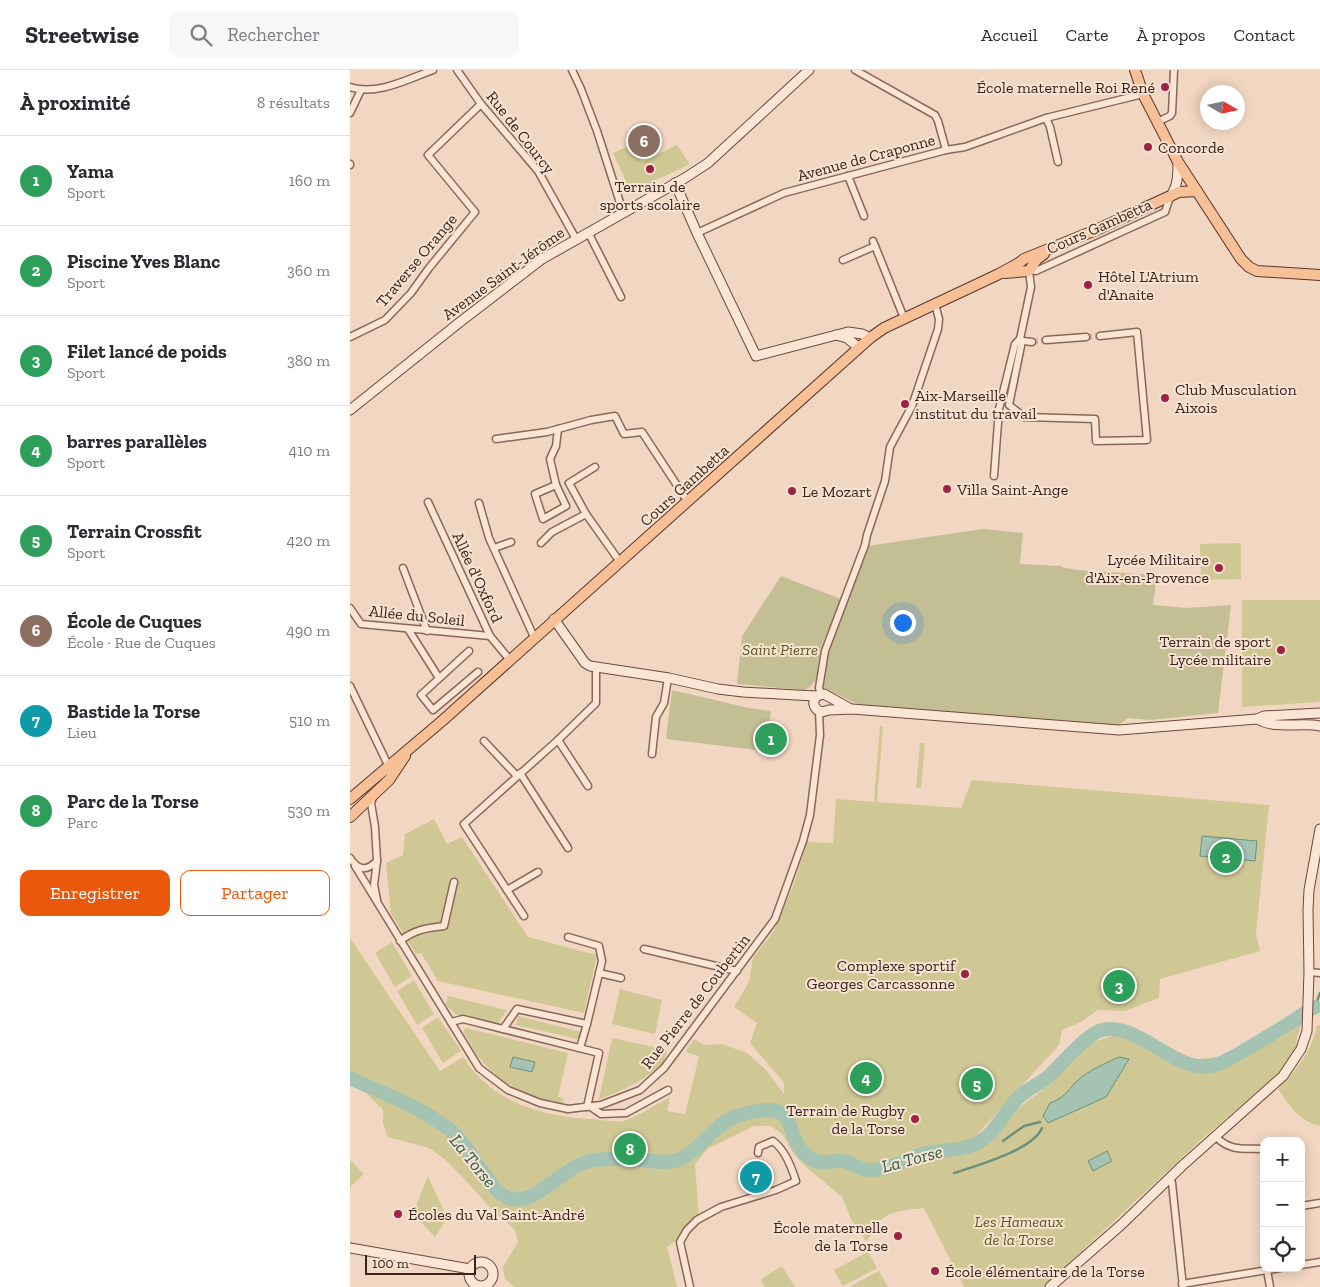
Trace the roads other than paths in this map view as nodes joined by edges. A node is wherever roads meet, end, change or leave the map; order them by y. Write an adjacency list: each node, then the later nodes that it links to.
1 (433, 70): 9 (street)
2 (457, 70): 11 (street, Rue de Courcy)
3 (572, 70): 22 (street)
4 (809, 70): 19 (street, Avenue Saint-Jérôme)
5 (855, 70): 15 (street)
6 (1135, 70): 10 (main road)
7 (1174, 70): 14 (street)
8 (350, 87): 9 (street)
9 (360, 90): 12 (street)
10 (1143, 94): 13 (street, Avenue de Craponne); 14 (main road)
11 (481, 104): 26 (street, Rue de Courcy); 35 (street, Traverse Orange)
12 (350, 113)
13 (1046, 118): 15 (street, Avenue de Craponne); 16 (street)
14 (1157, 122): 17 (main road)
15 (946, 150): 18 (street, Avenue de Craponne)
16 (1058, 162)
17 (1178, 162): 20 (main road); 21 (street, Cours Gambetta)
18 (848, 176): 23 (street); 25 (street, Avenue de Craponne)
19 (675, 183): 22 (street, Avenue Saint-Jérôme); 25 (street)
20 (1197, 191): 21 (main road, Cours Gambetta); 29 (main road)
21 (1170, 197): 28 (main road, Cours Gambetta); 28 (street, Cours Gambetta)
22 (624, 212): 24 (street, Avenue Saint-Jérôme)
23 (864, 216)
24 (588, 232): 26 (street, Avenue Saint-Jérôme); 30 (street)
25 (697, 233): 33 (street)
26 (576, 239): 42 (street, Avenue Saint-Jérôme)
27 (843, 260): 32 (street)
28 (1027, 267): 31 (main road, Cours Gambetta); 38 (street)
29 (1320, 275)
30 (621, 298)
31 (935, 304): 32 (main road, Cours Gambetta); 72 (street)
32 (904, 318): 37 (main road, Cours Gambetta)
33 (836, 335): 37 (street); 41 (street)
34 (1100, 336): 38 (street)
35 (350, 337)
36 (1086, 337): 39 (street)
37 (870, 338): 41 (main road, Cours Gambetta)
38 (1021, 340): 40 (street); 48 (street)
39 (1046, 340)
40 (1032, 342)
41 (858, 347): 51 (main road, Cours Gambetta)
42 (409, 364): 43 (street, Avenue Saint-Jérôme); 44 (street, Avenue Saint-Jérôme)
43 (350, 410)
44 (350, 418)
45 (558, 429): 46 (street); 49 (street); 51 (street)
46 (496, 439)
47 (595, 467): 53 (street)
48 (994, 476)
49 (556, 485): 49 (street)
50 (428, 502): 63 (street, Allée d'Oxford)
51 (688, 502): 57 (main road, Cours Gambetta)
52 (480, 503): 56 (street)
53 (586, 514): 55 (street); 57 (street)
54 (511, 542): 56 (street)
55 (541, 543)
56 (494, 548): 64 (street)
57 (620, 562): 60 (main road, Cours Gambetta)
58 (403, 568): 62 (street)
59 (350, 608): 61 (street, Allée du Soleil)
60 (554, 620): 64 (main road, Cours Gambetta); 67 (street)
61 (408, 628): 62 (street, Allée du Soleil); 69 (street)
62 (427, 631): 63 (street, Allée du Soleil)
63 (490, 636): 66 (street, Allée d'Oxford)
64 (534, 638): 66 (main road, Cours Gambetta)
65 (469, 651): 69 (street)
66 (510, 660): 84 (main road, Cours Gambetta)
67 (596, 667): 70 (street); 81 (street)
68 (478, 672): 69 (street)
69 (439, 678)
70 (668, 678): 72 (street); 83 (street)
71 (350, 686): 74 (street)
72 (817, 697): 73 (street); 77 (street)
73 (831, 698): 76 (street); 77 (street)
74 (358, 702): 75 (street); 84 (street)
75 (350, 706)
76 (852, 709): 77 (street); 79 (street)
77 (823, 713): 103 (street, Rue Pierre de Coubertin)
78 (1320, 713): 79 (street)
79 (1256, 719): 80 (street)
80 (1320, 726)
81 (558, 740): 85 (street); 86 (street)
82 (484, 741): 85 (street)
83 (652, 754)
84 (391, 770): 87 (main road, Cours Gambetta); 88 (main road, Cours Gambetta)
85 (518, 775): 91 (street); 97 (street)
86 (588, 786)
87 (373, 796): 89 (main road, Cours Gambetta); 93 (street)
88 (350, 799)
89 (350, 817)
90 (1320, 829): 104 (street)
91 (568, 848)
92 (350, 858): 94 (street, Rue Pierre de Coubertin)
93 (377, 861): 94 (street); 98 (street)
94 (355, 866): 98 (street, Rue Pierre de Coubertin)
95 (538, 872): 97 (street)
96 (454, 882): 101 (street)
97 (507, 890): 99 (street)
98 (378, 906): 101 (street, Rue Pierre de Coubertin)
99 (524, 916)
100 (568, 937): 105 (street)
101 (400, 941): 108 (street, Rue Pierre de Coubertin)
102 (644, 949): 103 (street)
103 (737, 971): 113 (street, Rue Pierre de Coubertin)
104 (1309, 972): 106 (street); 114 (street)
105 (599, 973): 107 (street); 109 (street)
106 (1320, 973)
107 (621, 978)
108 (451, 1022): 110 (street); 113 (street, Rue Pierre de Coubertin)
109 (587, 1024): 110 (street); 111 (street)
110 (503, 1029): 111 (street)
111 (580, 1048): 113 (street)
112 (668, 1090): 113 (street)
113 (589, 1107)
114 (1216, 1137): 115 (street); 117 (street)
115 (1260, 1149)
116 (758, 1153): 129 (street)
117 (1170, 1178): 128 (street); 130 (street)
118 (1320, 1204): 119 (street)
119 (1305, 1206)
120 (350, 1248): 123 (street)
121 (1320, 1262): 122 (street)
122 (1305, 1264)
123 (470, 1269): 126 (street); 127 (street)
124 (1260, 1271): 128 (street)
125 (1267, 1272): 131 (street)
126 (495, 1284): 127 (street)
127 (478, 1286)
128 (1183, 1286)
129 (690, 1287)
130 (1050, 1287)
131 (1270, 1287)

